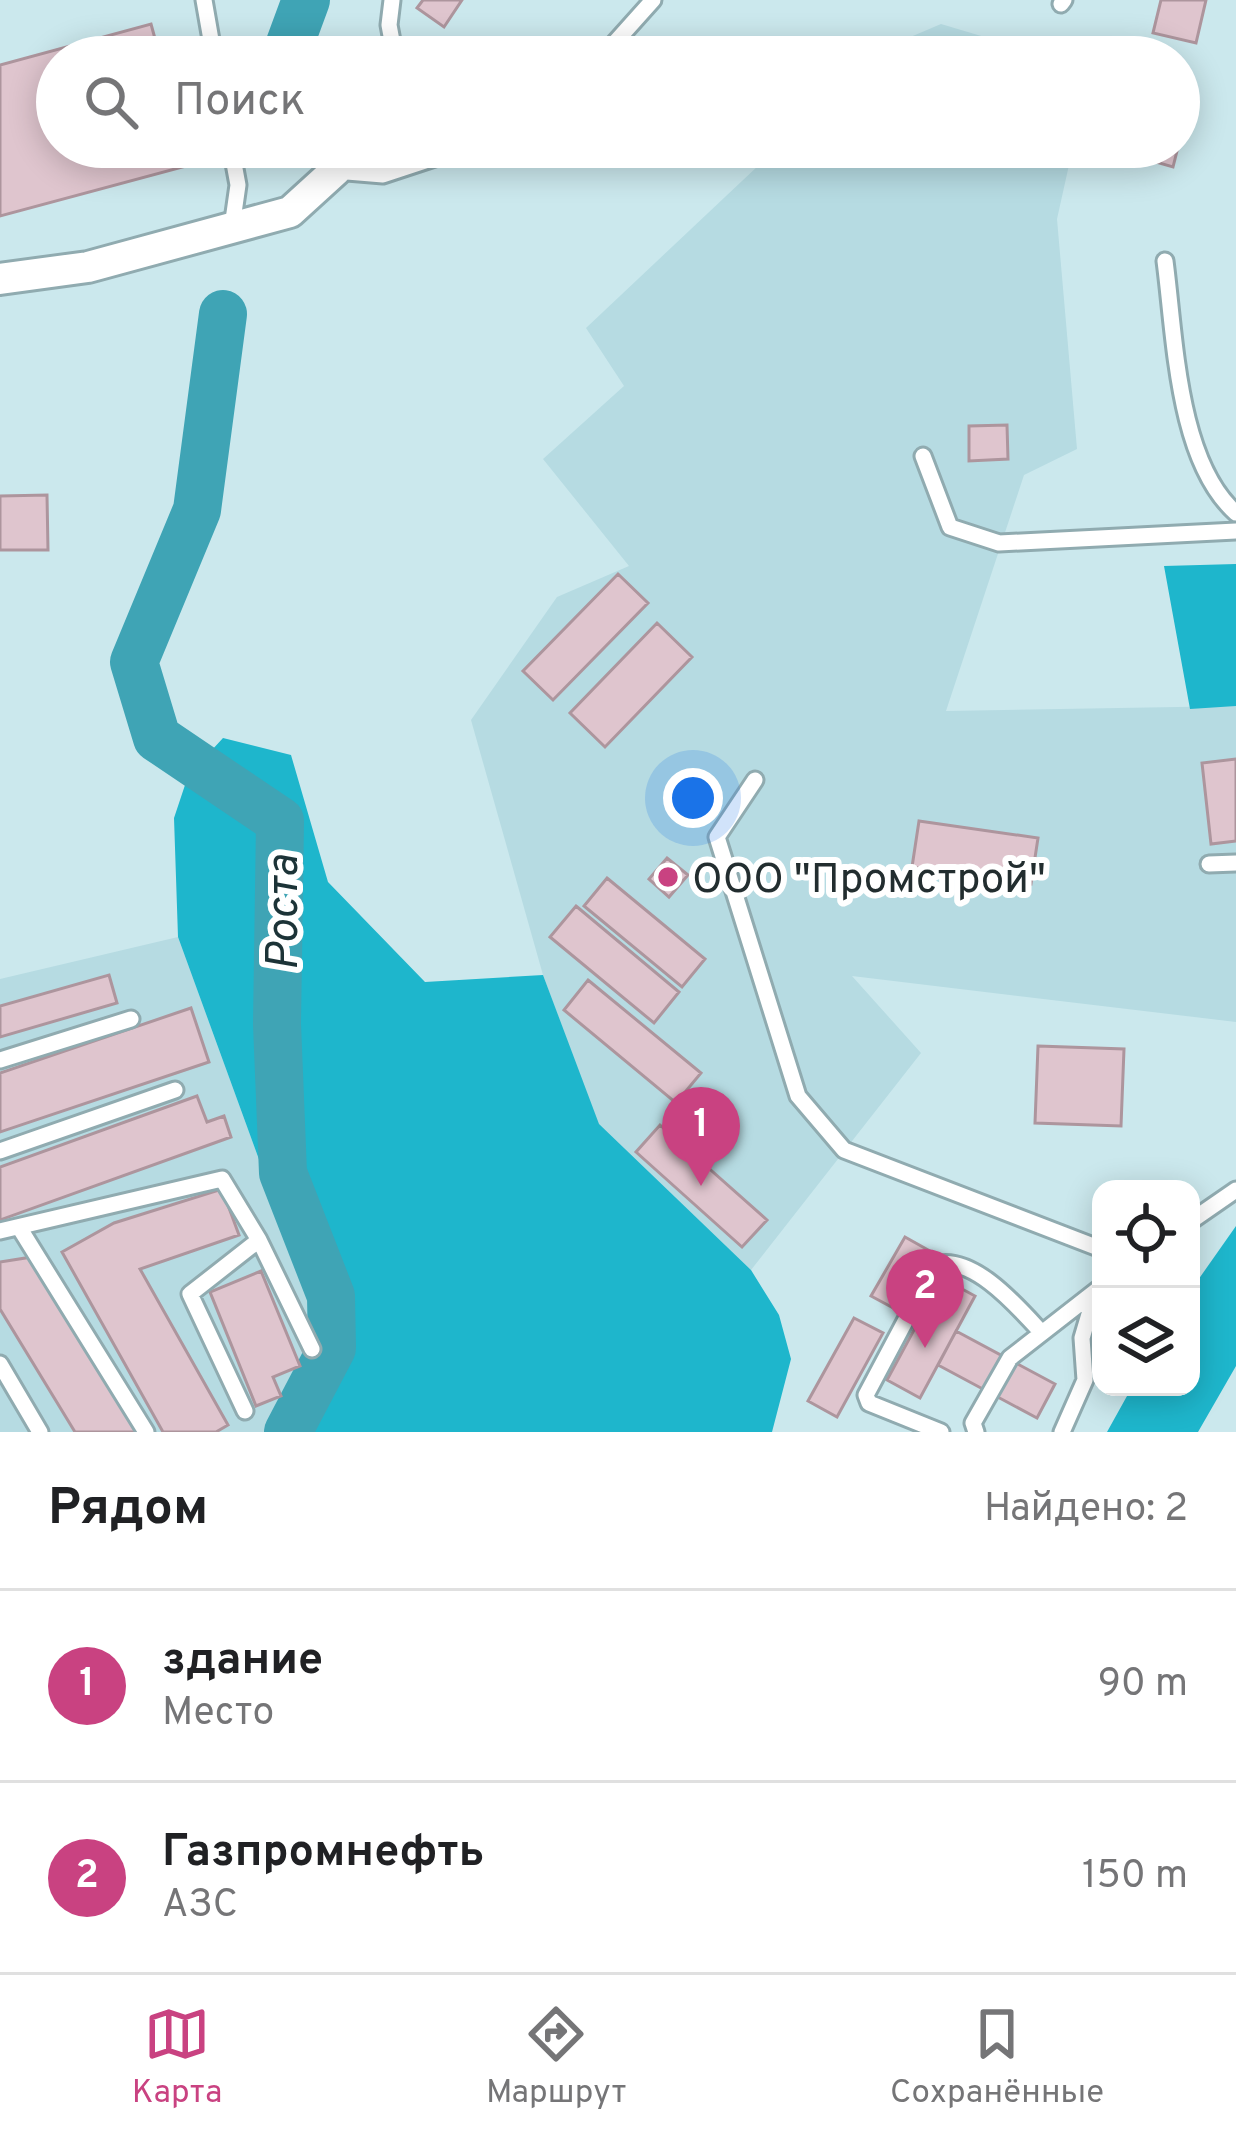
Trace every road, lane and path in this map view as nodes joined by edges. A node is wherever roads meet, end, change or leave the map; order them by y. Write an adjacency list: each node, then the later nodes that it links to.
1 (204, 0): 4 (lane)
2 (392, 0): 5 (lane)
3 (653, 0): 6 (lane)
4 (210, 36)
5 (391, 36)
6 (621, 36)
7 (235, 168): 11 (lane)
8 (335, 168): 11 (street)
9 (366, 168): 10 (lane)
10 (404, 168)
11 (232, 227): 13 (street)
12 (1165, 261): 15 (lane)
13 (0, 279)
14 (923, 456): 16 (lane)
15 (1236, 513)
16 (1236, 531)
17 (755, 780): 29 (lane)
18 (1236, 863): 19 (lane)
19 (1209, 865)
20 (131, 1019): 21 (lane)
21 (0, 1060)
22 (175, 1090): 23 (lane)
23 (0, 1151)
24 (1236, 1190): 25 (lane)
25 (1200, 1215)
26 (19, 1227): 27 (lane); 28 (lane); 37 (lane)
27 (0, 1231)
28 (259, 1240): 33 (lane); 35 (lane)
29 (1092, 1246)
30 (1092, 1295): 32 (lane)
31 (1092, 1308): 40 (lane)
32 (1042, 1333): 38 (lane); 39 (lane)
33 (312, 1349)
34 (0, 1364): 36 (lane)
35 (245, 1411)
36 (40, 1432)
37 (146, 1432)
38 (941, 1432)
39 (976, 1432)
40 (1062, 1432)

